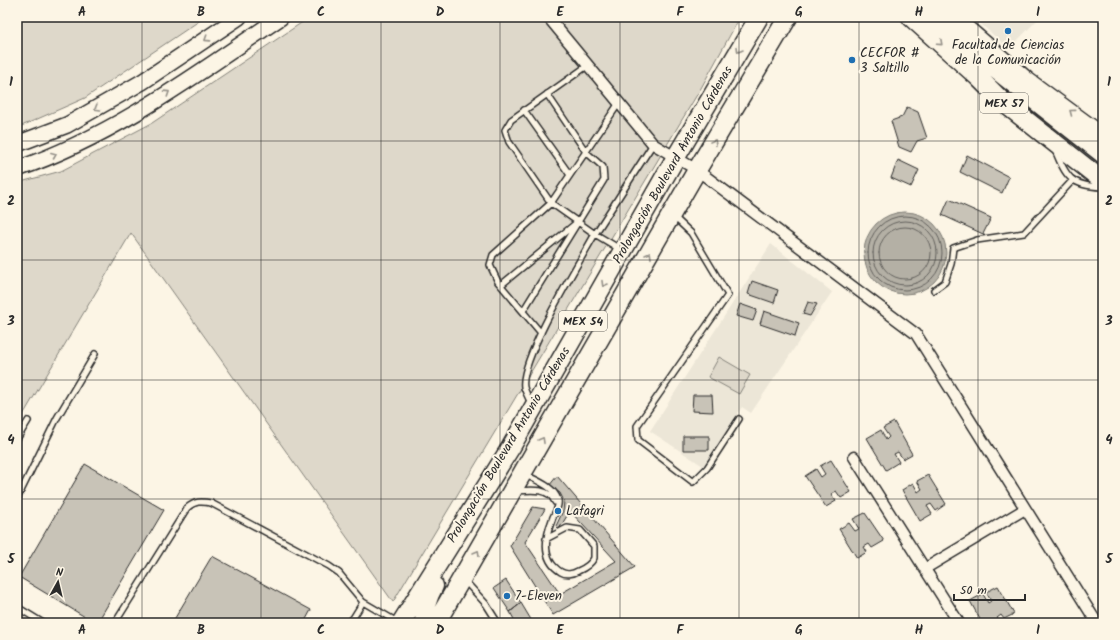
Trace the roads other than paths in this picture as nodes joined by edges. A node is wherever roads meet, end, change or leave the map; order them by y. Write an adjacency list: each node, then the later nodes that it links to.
1 (240, 17): 18 (main road, one-way to 18)
2 (281, 17): 23 (main road, one-way to 2)
3 (548, 17): 11 (street)
4 (759, 17): 22 (highway, Prolongación Boulevard Antonio Cárdenas / MEX 54, one-way to 22)
5 (788, 17): 10 (highway, Prolongación Boulevard Antonio Cárdenas / MEX 54)
6 (798, 17): 10 (highway)
7 (910, 17): 12 (highway, MEX 57, one-way to 12)
8 (936, 17): 21 (highway, MEX 57)
9 (955, 17): 16 (street, one-way to 9)
10 (776, 36): 24 (highway, Prolongación Boulevard Antonio Cárdenas / MEX 54, one-way to 10)
11 (587, 66): 13 (lane); 14 (street)
12 (978, 77): 17 (highway, MEX 57); 25 (highway)
13 (547, 94): 15 (lane); 20 (lane)
14 (619, 103): 19 (street); 20 (lane)
15 (524, 110): 26 (lane); 30 (lane)
16 (1103, 135)
17 (1047, 138): 27 (lane); 28 (highway, MEX 57)
18 (17, 144)
19 (653, 144): 22 (street); 33 (lane)
20 (586, 152): 26 (lane); 32 (lane)
21 (1103, 154)
22 (676, 157): 24 (street); 34 (highway, Prolongación Boulevard Antonio Cárdenas / MEX 54)
23 (17, 169)
24 (697, 170): 31 (highway, Prolongación Boulevard Antonio Cárdenas / MEX 54); 49 (street)
25 (1103, 170)
26 (570, 175): 30 (lane)
27 (1072, 181): 29 (lane); 36 (lane)
28 (1103, 181)
29 (1103, 187)
30 (551, 203): 32 (lane); 35 (lane)
31 (672, 215): 41 (lane); 45 (highway, Prolongación Boulevard Antonio Cárdenas / MEX 54, one-way to 31)
32 (579, 221): 33 (lane); 35 (lane); 37 (lane)
33 (595, 234): 34 (lane); 38 (lane)
34 (623, 251): 40 (highway, Prolongación Boulevard Antonio Cárdenas / MEX 54, one-way to 40)
35 (501, 285): 37 (lane)
36 (934, 290)
37 (523, 311): 38 (lane)
38 (541, 332): 40 (lane)
39 (95, 354): 48 (lane)
40 (533, 409): 47 (highway, Prolongación Boulevard Antonio Cárdenas / MEX 54)
41 (739, 419)
42 (28, 421): 43 (lane)
43 (17, 439)
44 (854, 457): 52 (street)
45 (522, 474): 46 (highway, Prolongación Boulevard Antonio Cárdenas / MEX 54); 50 (lane)
46 (512, 491): 50 (lane); 53 (highway, Prolongación Boulevard Antonio Cárdenas / MEX 54, one-way to 46)
47 (482, 494): 60 (highway, Prolongación Boulevard Antonio Cárdenas / MEX 54); 61 (highway)
48 (17, 499)
49 (1025, 509): 52 (street); 65 (street)
50 (556, 511): 51 (lane)
51 (546, 539): 51 (lane)
52 (926, 568): 64 (street)
53 (462, 578): 62 (highway, Prolongación Boulevard Antonio Cárdenas / MEX 54); 63 (lane)
54 (363, 602): 56 (lane); 58 (lane); 60 (lane)
55 (17, 607): 57 (lane)
56 (351, 621): 59 (lane)
57 (44, 623)
58 (116, 623)
59 (358, 623)
60 (400, 623)
61 (424, 623)
62 (436, 623)
63 (498, 623)
64 (959, 623)
65 (1097, 623)

